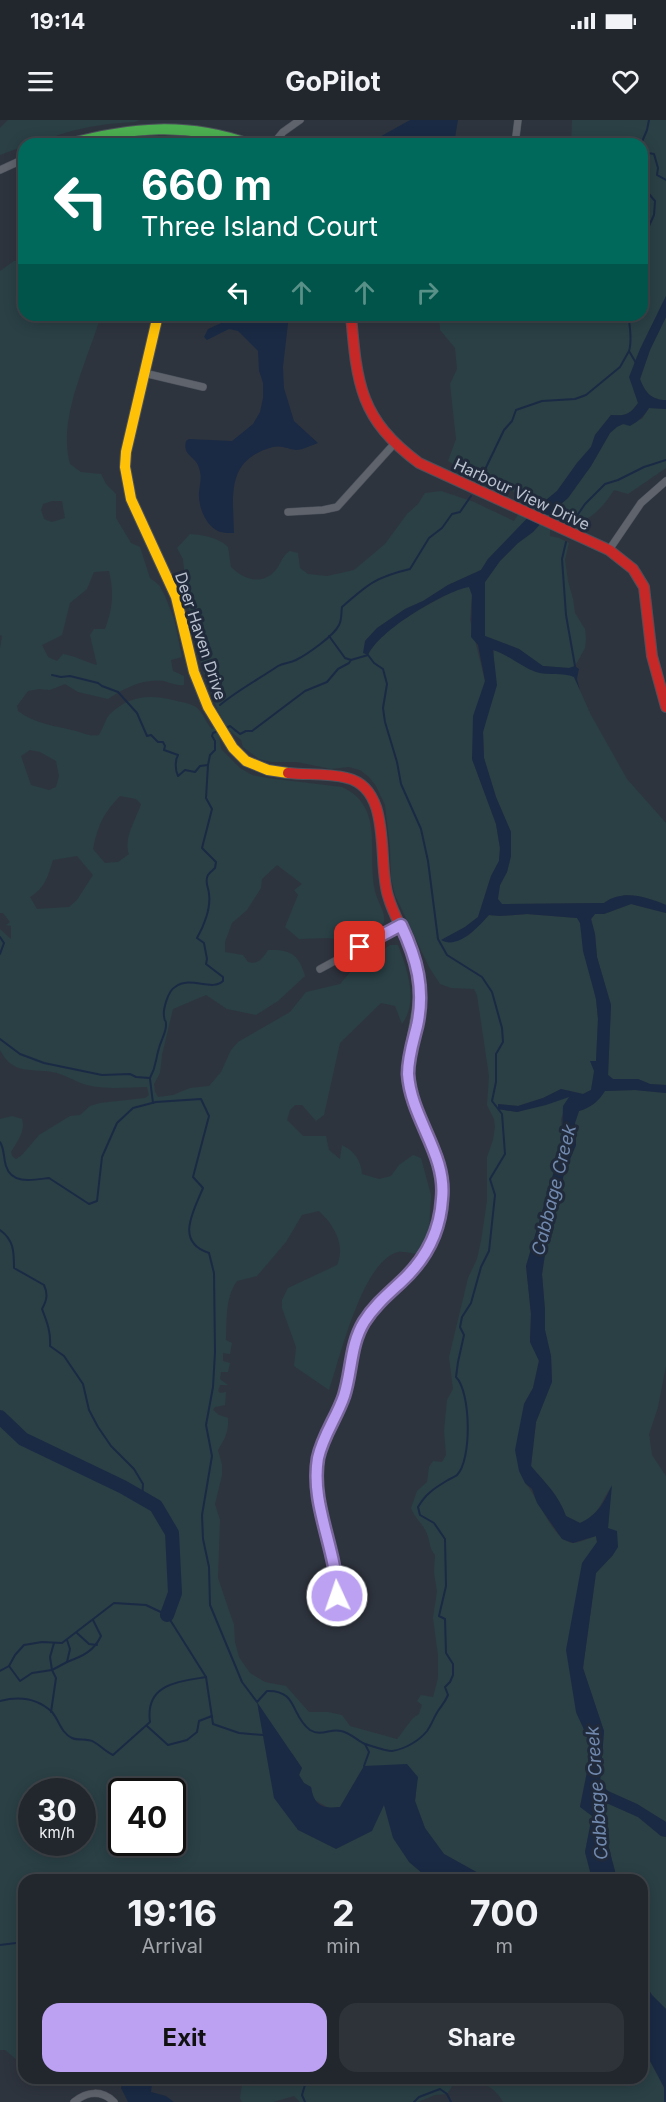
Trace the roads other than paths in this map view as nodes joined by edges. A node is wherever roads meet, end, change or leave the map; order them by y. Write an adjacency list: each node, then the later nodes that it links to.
1 (300, 120): 5 (street)
2 (518, 120): 6 (street)
3 (96, 138): 4 (street)
4 (230, 138)
5 (278, 138)
6 (516, 138)
7 (18, 162): 8 (street)
8 (0, 170)
9 (157, 321): 11 (street, Deer Haven Drive)
10 (351, 321): 13 (street, Harbour View Drive)
11 (144, 373): 12 (street); 18 (street, Deer Haven Drive)
12 (203, 387)
13 (393, 444): 15 (street); 16 (street, Harbour View Drive)
14 (666, 481): 16 (street)
15 (288, 512)
16 (609, 550): 17 (street, Harbour View Drive)
17 (666, 706)
18 (401, 925): 19 (street); 20 (street, Deer Haven Drive)
19 (320, 969)
20 (336, 1604)
21 (74, 2102): 22 (street)
22 (114, 2102)

